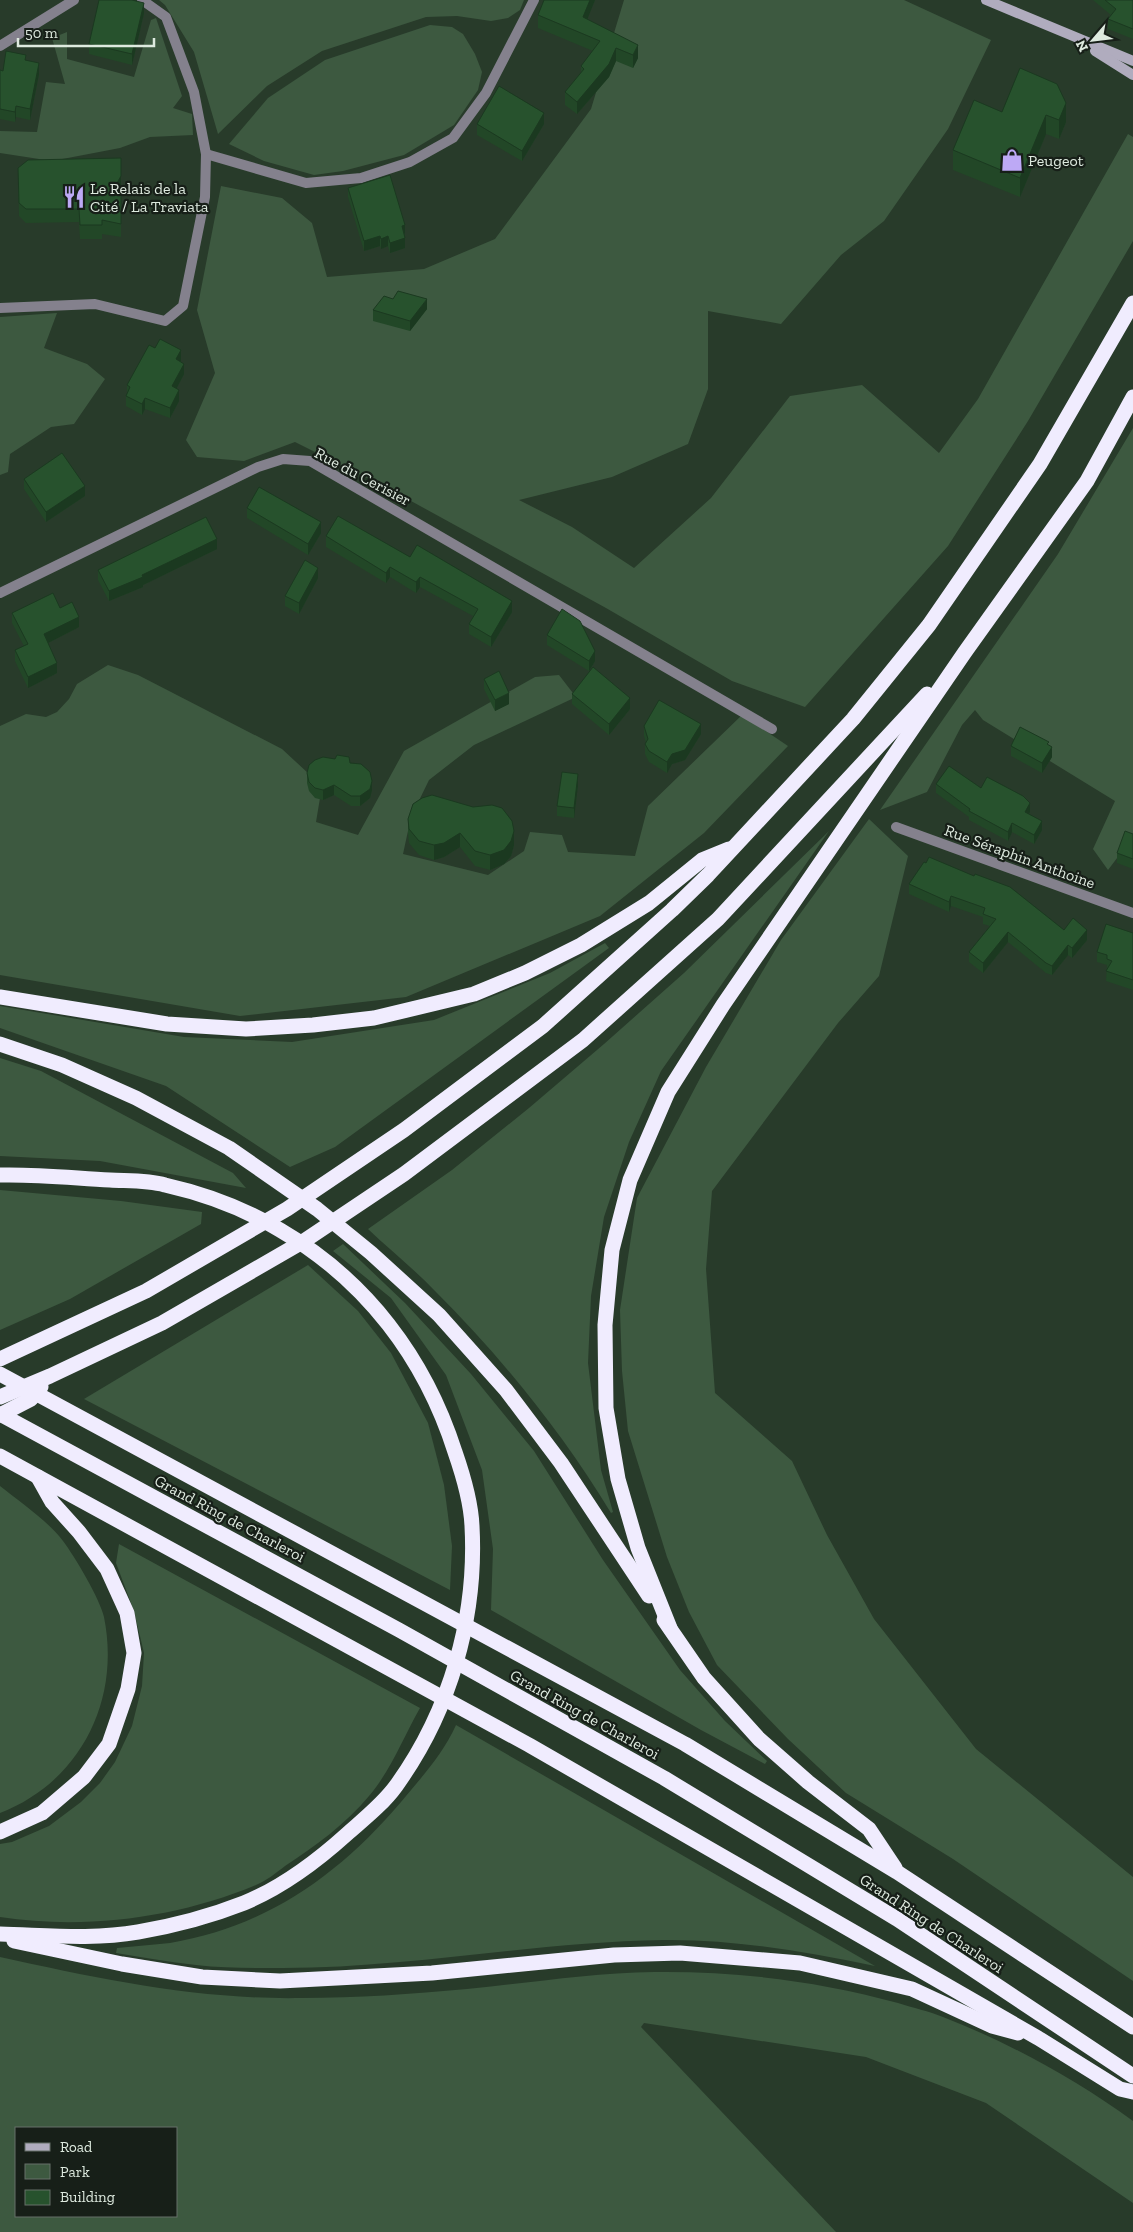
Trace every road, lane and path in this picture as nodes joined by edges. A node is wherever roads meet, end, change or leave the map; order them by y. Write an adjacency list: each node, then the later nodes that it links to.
1 (74, 0): 6 (street)
2 (142, 0): 9 (street)
3 (534, 0): 9 (street)
4 (986, 0): 5 (main road)
5 (1074, 37): 7 (main road); 8 (main road)
6 (0, 46)
7 (1133, 61)
8 (1133, 75)
9 (206, 154): 11 (street)
10 (1133, 303): 17 (highway)
11 (0, 308)
12 (1133, 397): 14 (highway)
13 (0, 593): 15 (street, Rue du Cerisier)
14 (965, 652): 24 (highway); 29 (highway)
15 (772, 729)
16 (896, 827): 18 (street, Rue Séraphin Anthoine)
17 (732, 848): 19 (highway); 22 (highway)
18 (1133, 913)
19 (0, 997)
20 (0, 1044): 29 (highway)
21 (0, 1175): 32 (highway)
22 (0, 1358)
23 (0, 1374): 31 (highway, Grand Ring de Charleroi)
24 (50, 1376): 25 (highway); 26 (highway)
25 (0, 1397)
26 (0, 1415): 35 (highway, Grand Ring de Charleroi)
27 (0, 1456): 28 (highway)
28 (38, 1476): 30 (highway); 34 (highway)
29 (670, 1628): 31 (highway)
30 (0, 1832)
31 (897, 1872): 33 (highway, Grand Ring de Charleroi)
32 (0, 1936): 34 (highway)
33 (1133, 2027)
34 (1038, 2038): 36 (highway)
35 (1133, 2076)
36 (1133, 2092)

